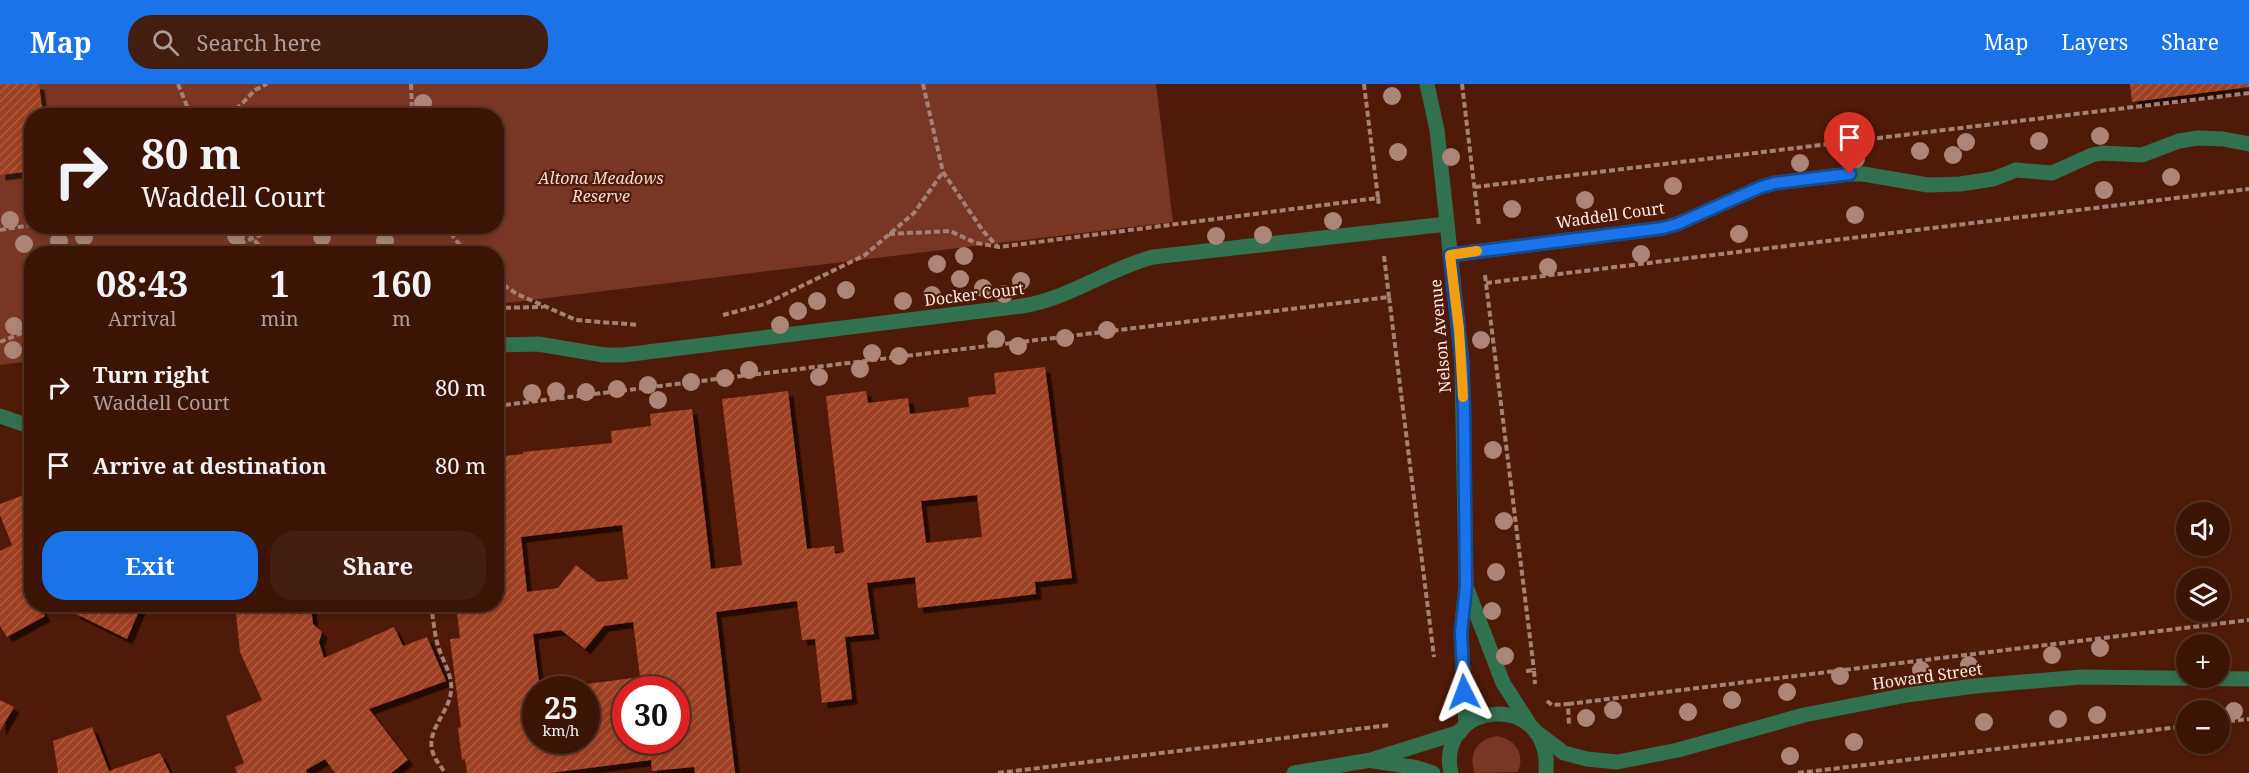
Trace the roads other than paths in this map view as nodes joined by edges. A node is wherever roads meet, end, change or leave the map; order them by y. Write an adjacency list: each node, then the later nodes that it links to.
1 (1427, 84): 3 (street, Nelson Avenue)
2 (2249, 144): 4 (street, Waddell Court)
3 (1447, 224): 4 (street, Nelson Avenue); 5 (street, Docker Court)
4 (1450, 255): 8 (street, Nelson Avenue)
5 (504, 345)
6 (0, 416): 7 (street)
7 (24, 424)
8 (1466, 586): 10 (street, Nelson Avenue); 11 (street, Nelson Avenue)
9 (2249, 679): 13 (street, Howard Street)
10 (1463, 728): 11 (street); 12 (street); 16 (street)
11 (1534, 729): 13 (street, Howard Street); 17 (street)
12 (1371, 760): 14 (street); 15 (street)
13 (1617, 762): 18 (street, Howard Street)
14 (1294, 773)
15 (1433, 773)
16 (1451, 773)
17 (1546, 773)
18 (1597, 773)

